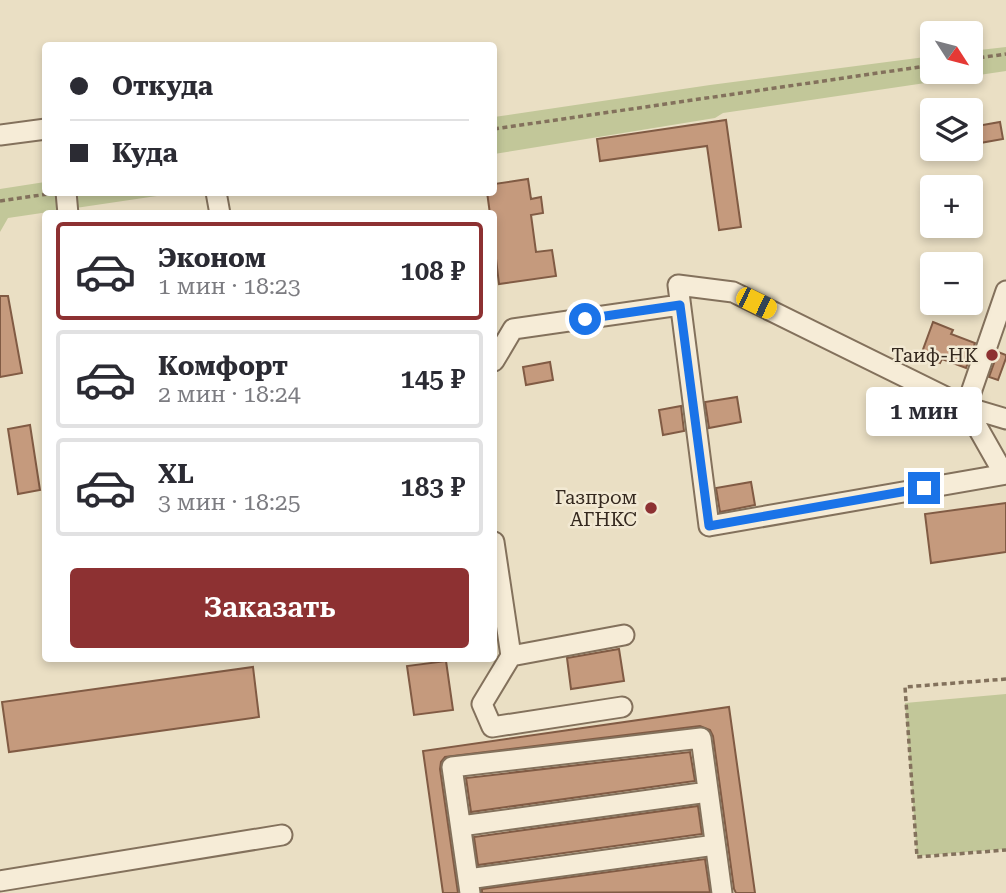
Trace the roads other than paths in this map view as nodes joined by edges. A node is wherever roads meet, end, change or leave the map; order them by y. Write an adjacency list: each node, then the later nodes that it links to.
1 (42, 130): 2 (street)
2 (0, 135)
3 (1006, 291): 6 (street)
4 (679, 295): 5 (street); 6 (street); 8 (street)
5 (497, 356)
6 (966, 407): 7 (street); 8 (street)
7 (1006, 419)
8 (1005, 474)
9 (497, 562): 11 (street)
10 (624, 635): 11 (street)
11 (511, 656): 12 (street)
12 (622, 707)
13 (708, 792): 14 (street); 14 (street); 16 (street)
14 (461, 827): 18 (street)
15 (282, 835): 17 (street)
16 (715, 845): 18 (street); 19 (street)
17 (0, 881)
18 (469, 886)
19 (722, 893)

